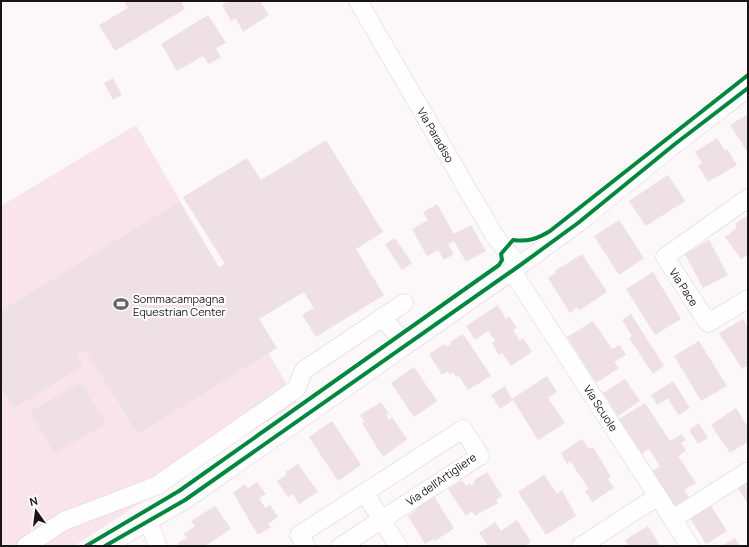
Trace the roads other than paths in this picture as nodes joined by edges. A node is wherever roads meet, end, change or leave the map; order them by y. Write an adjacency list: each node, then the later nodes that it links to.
1 (358, 1): 4 (street, Via Paradiso)
2 (748, 88): 4 (street)
3 (748, 198): 5 (street, Via Pace)
4 (516, 268): 8 (street); 11 (street, Via Scuole)
5 (748, 299)
6 (404, 303): 7 (street)
7 (382, 317): 8 (street); 15 (street)
8 (406, 345): 14 (street)
9 (748, 471): 12 (street)
10 (364, 493): 13 (street); 13 (street, Via dell'Artigliere); 18 (street, Via dell'Artigliere)
11 (658, 496): 12 (street, Via Scuole); 21 (street)
12 (673, 518): 22 (street, Via Scuole)
13 (382, 520): 19 (street, Via dell'Artigliere); 20 (street)
14 (148, 522): 16 (street); 17 (street)
15 (26, 546)
16 (105, 546)
17 (158, 546)
18 (306, 546)
19 (341, 546)
20 (398, 546)
21 (581, 546)
22 (690, 546)

